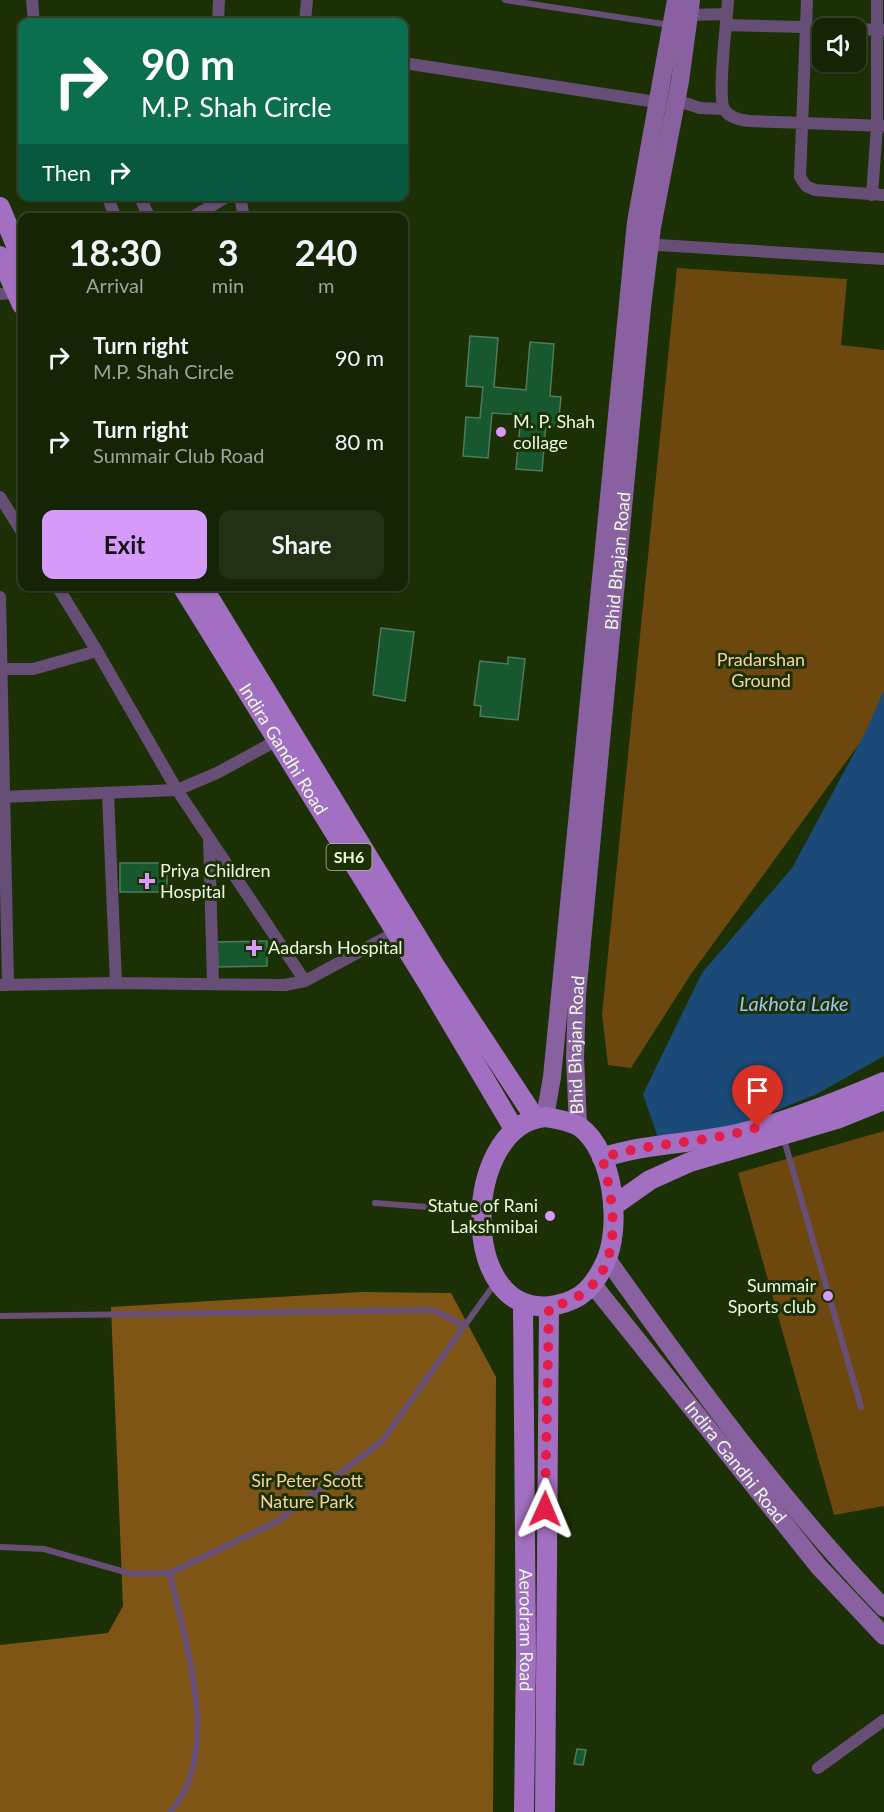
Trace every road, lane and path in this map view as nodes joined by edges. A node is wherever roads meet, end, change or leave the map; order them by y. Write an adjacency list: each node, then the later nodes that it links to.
1 (32, 0): 10 (street)
2 (219, 0): 11 (street)
3 (307, 0): 12 (street)
4 (505, 0): 14 (lane)
5 (676, 0): 14 (main road, Bhid Bhajan Road)
6 (728, 0): 13 (street)
7 (807, 0): 15 (street)
8 (878, 0): 17 (street)
9 (690, 7): 13 (street); 19 (main road, Bhid Bhajan Road)
10 (34, 18)
11 (218, 18)
12 (305, 18)
13 (727, 20): 15 (street); 21 (street)
14 (671, 25): 20 (main road, Bhid Bhajan Road)
15 (805, 27): 16 (street); 22 (street)
16 (812, 27)
17 (880, 30): 23 (street)
18 (408, 64): 20 (street)
19 (676, 100): 21 (street); 29 (main road, Bhid Bhajan Road)
20 (656, 102): 29 (main road, Bhid Bhajan Road)
21 (724, 110): 22 (street)
22 (801, 123): 23 (street); 24 (street)
23 (880, 126): 24 (street)
24 (878, 195)
25 (220, 201): 27 (street)
26 (0, 207): 28 (main road)
27 (199, 213)
28 (18, 239)
29 (642, 244): 31 (street); 53 (main road, Bhid Bhajan Road); 54 (main road, Bhid Bhajan Road)
30 (0, 256): 32 (main road)
31 (884, 259)
32 (13, 297)
33 (0, 497): 34 (street)
34 (18, 526)
35 (60, 591): 39 (street)
36 (185, 591): 41 (main road, Indira Gandhi Road / SH6)
37 (205, 591): 41 (main road, Indira Gandhi Road / SH6)
38 (0, 597): 40 (street)
39 (97, 651): 40 (street); 42 (street)
40 (0, 669): 44 (street)
41 (283, 737): 42 (street); 46 (main road, Indira Gandhi Road / SH6); 53 (main road, Indira Gandhi Road / SH6)
42 (177, 790): 43 (street); 45 (street)
43 (108, 794): 44 (street); 48 (street)
44 (2, 796): 50 (street)
45 (209, 837): 47 (street); 49 (street)
46 (396, 932): 47 (street); 55 (main road, Indira Gandhi Road / SH6)
47 (305, 981): 49 (street)
48 (116, 983): 49 (street); 50 (street)
49 (213, 984)
50 (4, 985)
51 (884, 1082): 57 (main road)
52 (884, 1100): 56 (main road)
53 (540, 1118): 54 (main road); 55 (main road)
54 (578, 1126): 57 (main road)
55 (514, 1129): 60 (main road)
56 (782, 1136): 59 (main road); 68 (lane)
57 (602, 1158): 59 (main road)
58 (375, 1203): 60 (lane)
59 (613, 1206): 61 (main road)
60 (483, 1212): 62 (main road)
61 (607, 1259): 63 (main road); 71 (main road, Indira Gandhi Road)
62 (496, 1282): 64 (main road); 67 (lane)
63 (594, 1286): 65 (main road); 72 (main road, Indira Gandhi Road)
64 (523, 1303): 65 (main road); 76 (main road, Aerodram Road)
65 (549, 1307): 77 (main road, Aerodram Road)
66 (0, 1316): 67 (lane)
67 (463, 1325): 70 (lane)
68 (861, 1407)
69 (0, 1547): 70 (lane)
70 (170, 1573): 75 (lane)
71 (884, 1608)
72 (884, 1636)
73 (884, 1720): 74 (street)
74 (818, 1768)
75 (170, 1812)
76 (524, 1812)
77 (545, 1812)

